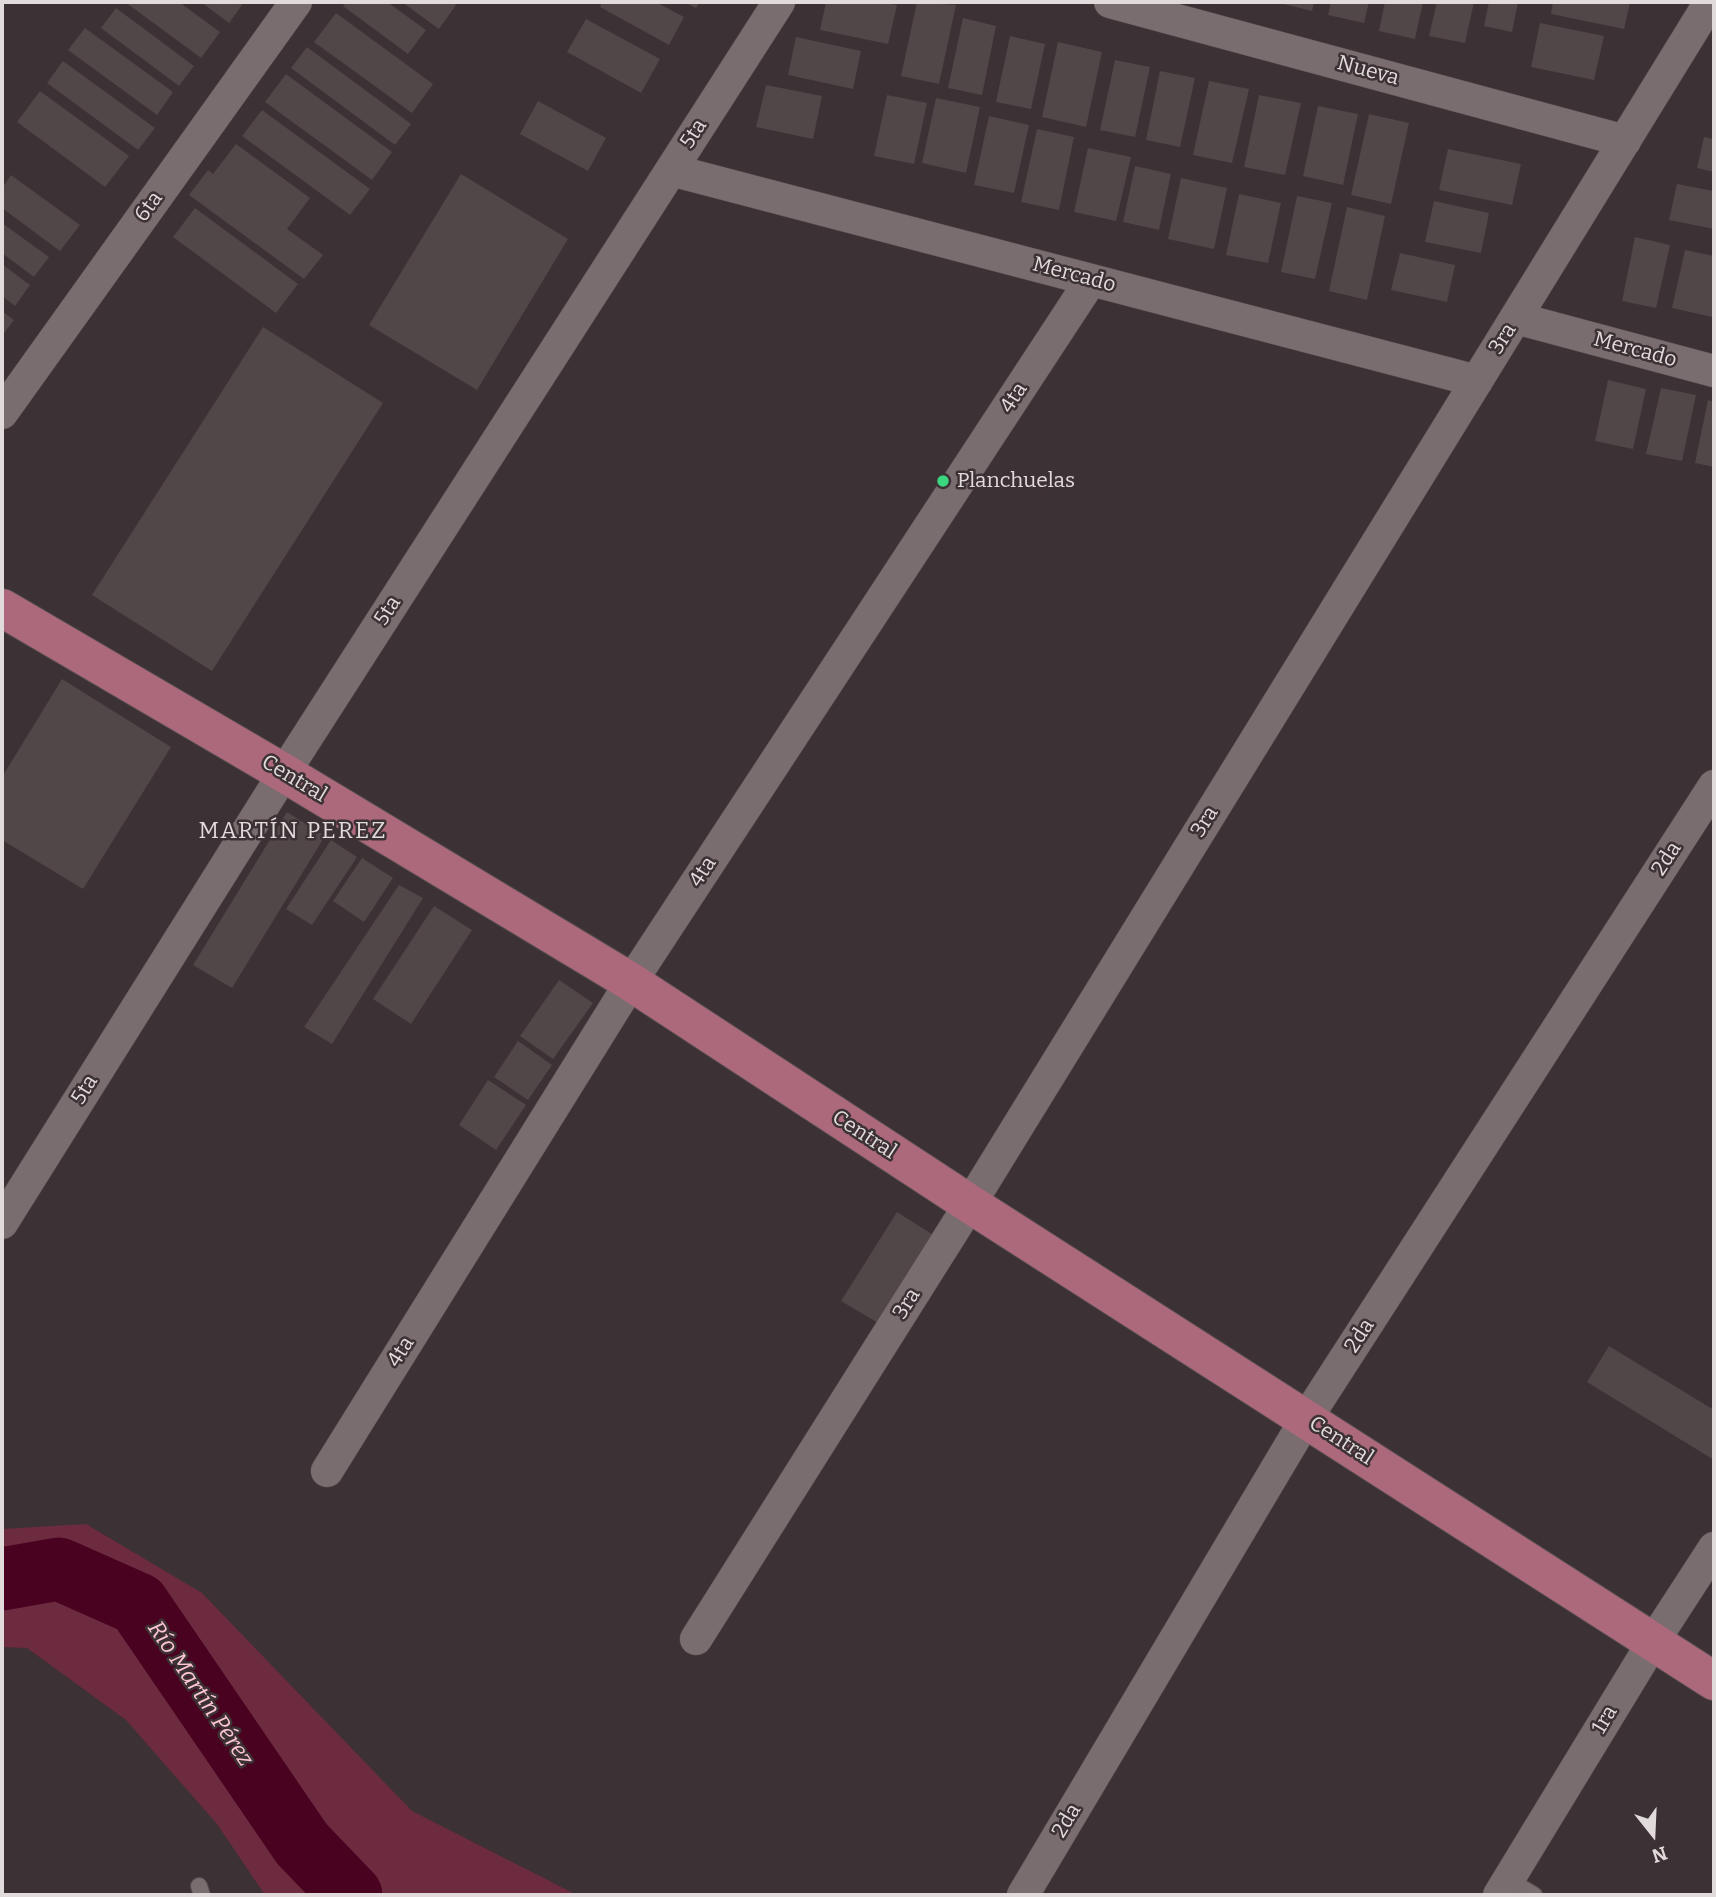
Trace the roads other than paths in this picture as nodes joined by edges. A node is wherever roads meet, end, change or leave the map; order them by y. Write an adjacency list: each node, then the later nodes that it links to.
1 (296, 2): 11 (street, 6ta)
2 (779, 2): 6 (street, 5ta)
3 (1110, 2): 5 (street, Nueva)
4 (1710, 2): 5 (street, 3ra)
5 (1625, 141): 8 (street, 3ra)
6 (671, 170): 7 (street, Mercado); 13 (street, 5ta)
7 (1091, 280): 10 (street, Mercado); 15 (street, 4ta)
8 (1516, 318): 9 (street, Mercado); 10 (street, 3ra)
9 (1714, 371)
10 (1477, 381): 16 (street, 3ra)
11 (2, 413)
12 (2, 608): 13 (main road, Central)
13 (284, 773): 15 (main road, Central); 17 (street, 5ta)
14 (1714, 786): 18 (street, 2da)
15 (631, 982): 16 (main road, Central); 19 (street, 4ta)
16 (970, 1204): 18 (main road, Central); 21 (street, 3ra)
17 (2, 1223)
18 (1306, 1419): 22 (main road, Central); 25 (street, 2da)
19 (327, 1471)
20 (1714, 1548): 22 (street, 1ra)
21 (696, 1639)
22 (1653, 1642): 23 (main road, Central); 24 (street, 1ra)
23 (1714, 1681)
24 (1514, 1890)
25 (1023, 1895)

